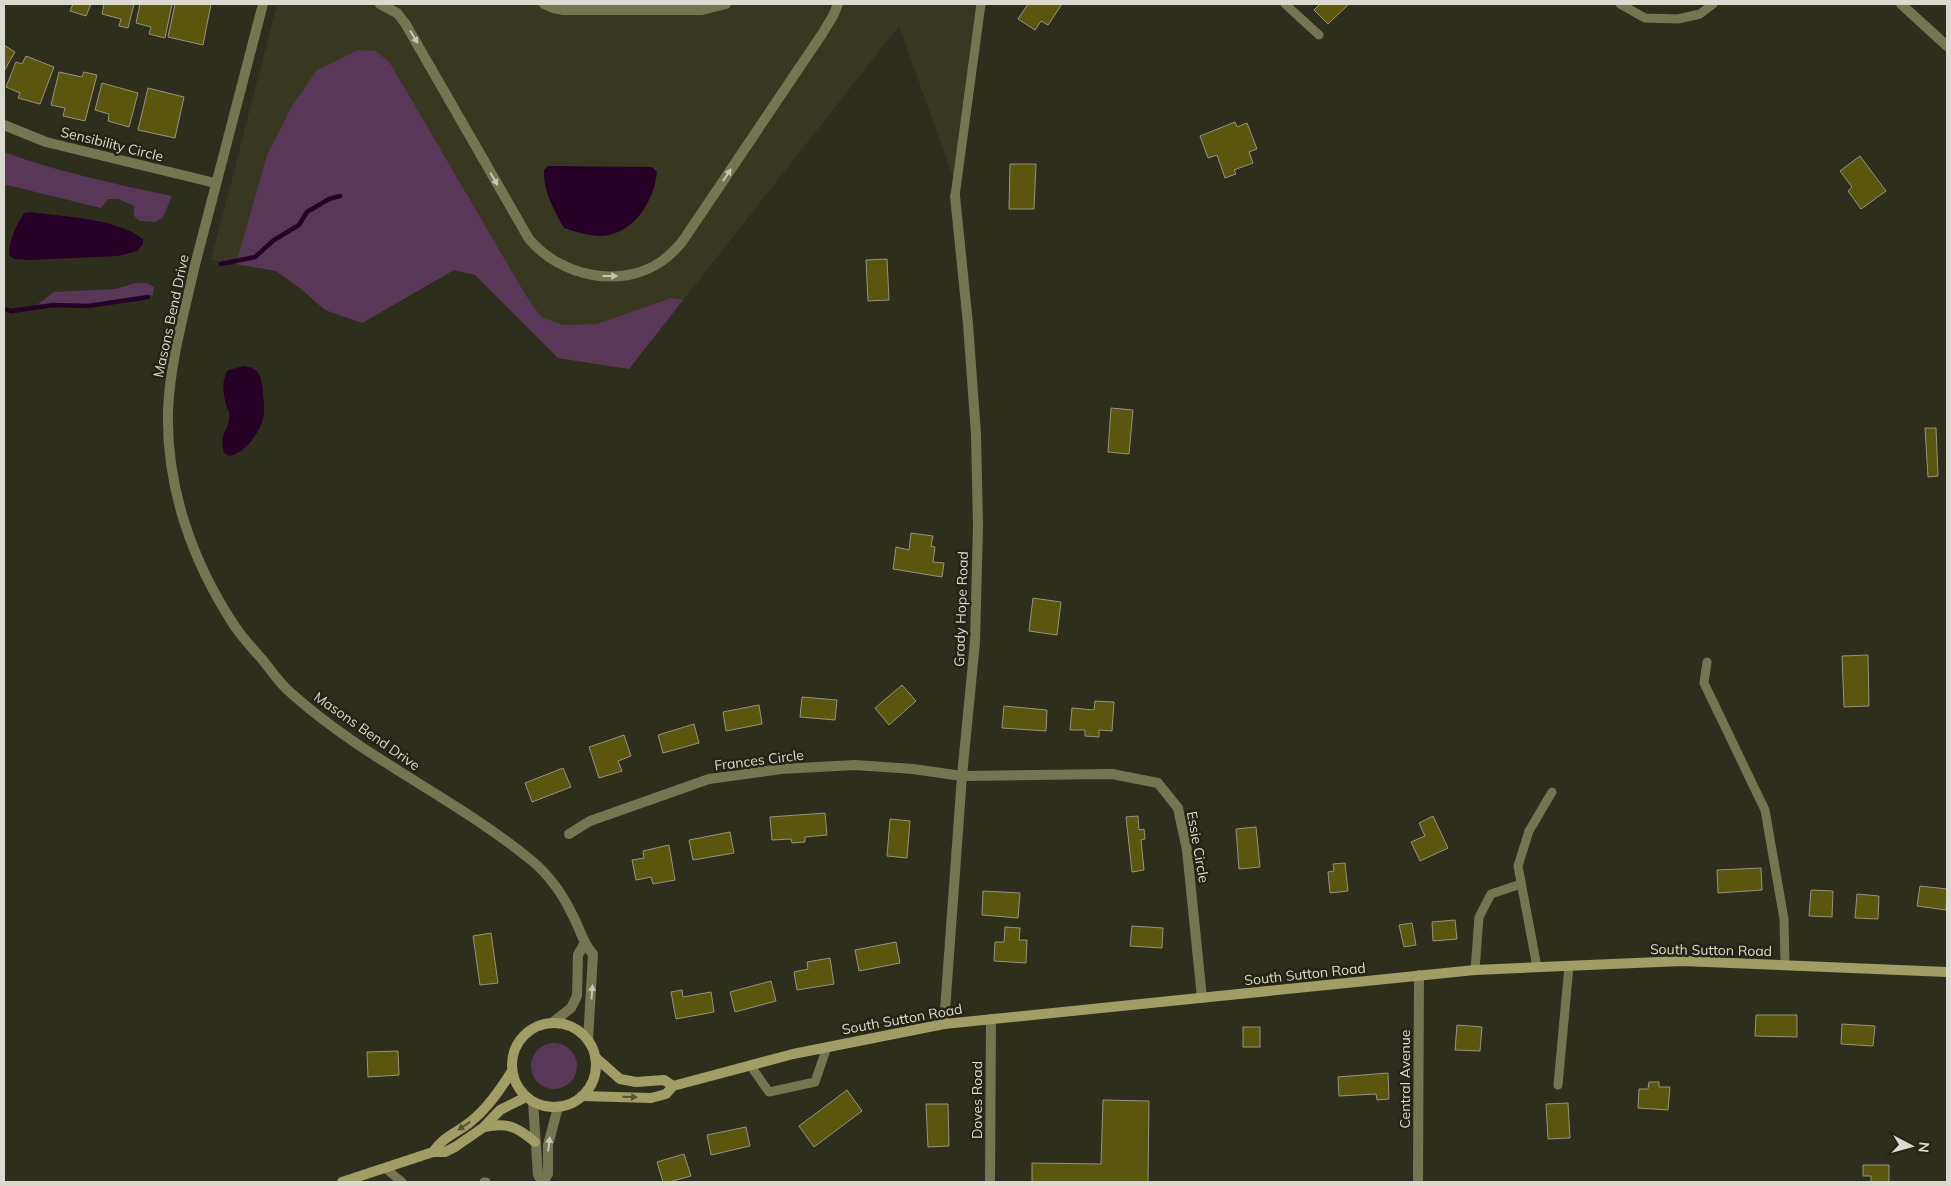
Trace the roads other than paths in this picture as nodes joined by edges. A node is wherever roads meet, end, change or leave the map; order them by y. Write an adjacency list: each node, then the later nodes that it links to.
1 (262, 4): 14 (street, Masons Bend Drive)
2 (380, 4): 5 (street, one-way to 5)
3 (544, 4): 4 (street)
4 (726, 4)
5 (838, 4)
6 (981, 4): 15 (lane)
7 (1284, 4): 11 (lane)
8 (1620, 4): 9 (lane)
9 (1713, 4)
10 (1901, 4): 12 (street)
11 (1319, 35)
12 (1947, 46)
13 (4, 125): 14 (street, Sensibility Circle)
14 (215, 183): 21 (street, Masons Bend Drive)
15 (955, 196): 17 (street, Grady Hope Road)
16 (1707, 662): 22 (lane)
17 (962, 776): 19 (street, Frances Circle); 28 (street, Essie Circle); 31 (street, Grady Hope Road)
18 (1552, 792): 20 (lane)
19 (569, 834)
20 (1521, 884): 24 (lane); 25 (lane)
21 (584, 944): 30 (street); 32 (street, Masons Bend Drive, one-way to 21)
22 (1785, 965): 23 (main road, South Sutton Road); 26 (main road, South Sutton Road)
23 (1569, 966): 24 (main road, South Sutton Road); 37 (lane)
24 (1537, 967): 25 (main road, South Sutton Road)
25 (1475, 970): 27 (main road, South Sutton Road)
26 (1947, 972)
27 (1419, 975): 28 (main road, South Sutton Road); 50 (street, Central Avenue)
28 (1202, 998): 29 (main road, South Sutton Road)
29 (991, 1019): 31 (main road, South Sutton Road); 49 (street, Doves Road)
30 (552, 1022): 32 (main road); 36 (main road)
31 (944, 1024): 33 (main road, South Sutton Road)
32 (588, 1041): 34 (main road)
33 (827, 1047): 35 (main road, South Sutton Road); 35 (lane)
34 (595, 1058): 38 (main road, South Sutton Road); 39 (main road)
35 (750, 1065): 38 (main road, South Sutton Road)
36 (512, 1071): 40 (main road); 44 (main road, one-way to 44)
37 (1558, 1085)
38 (674, 1086): 39 (main road, South Sutton Road, one-way to 38)
39 (582, 1096): 41 (main road)
40 (530, 1100): 41 (main road); 42 (main road); 43 (street)
41 (558, 1107): 48 (street, one-way to 41)
42 (484, 1128): 43 (main road); 44 (main road)
43 (536, 1142): 48 (street)
44 (433, 1152): 45 (main road)
45 (385, 1168): 46 (main road); 47 (lane)
46 (342, 1182)
47 (402, 1182)
48 (543, 1182)
49 (990, 1182)
50 (1418, 1182)

